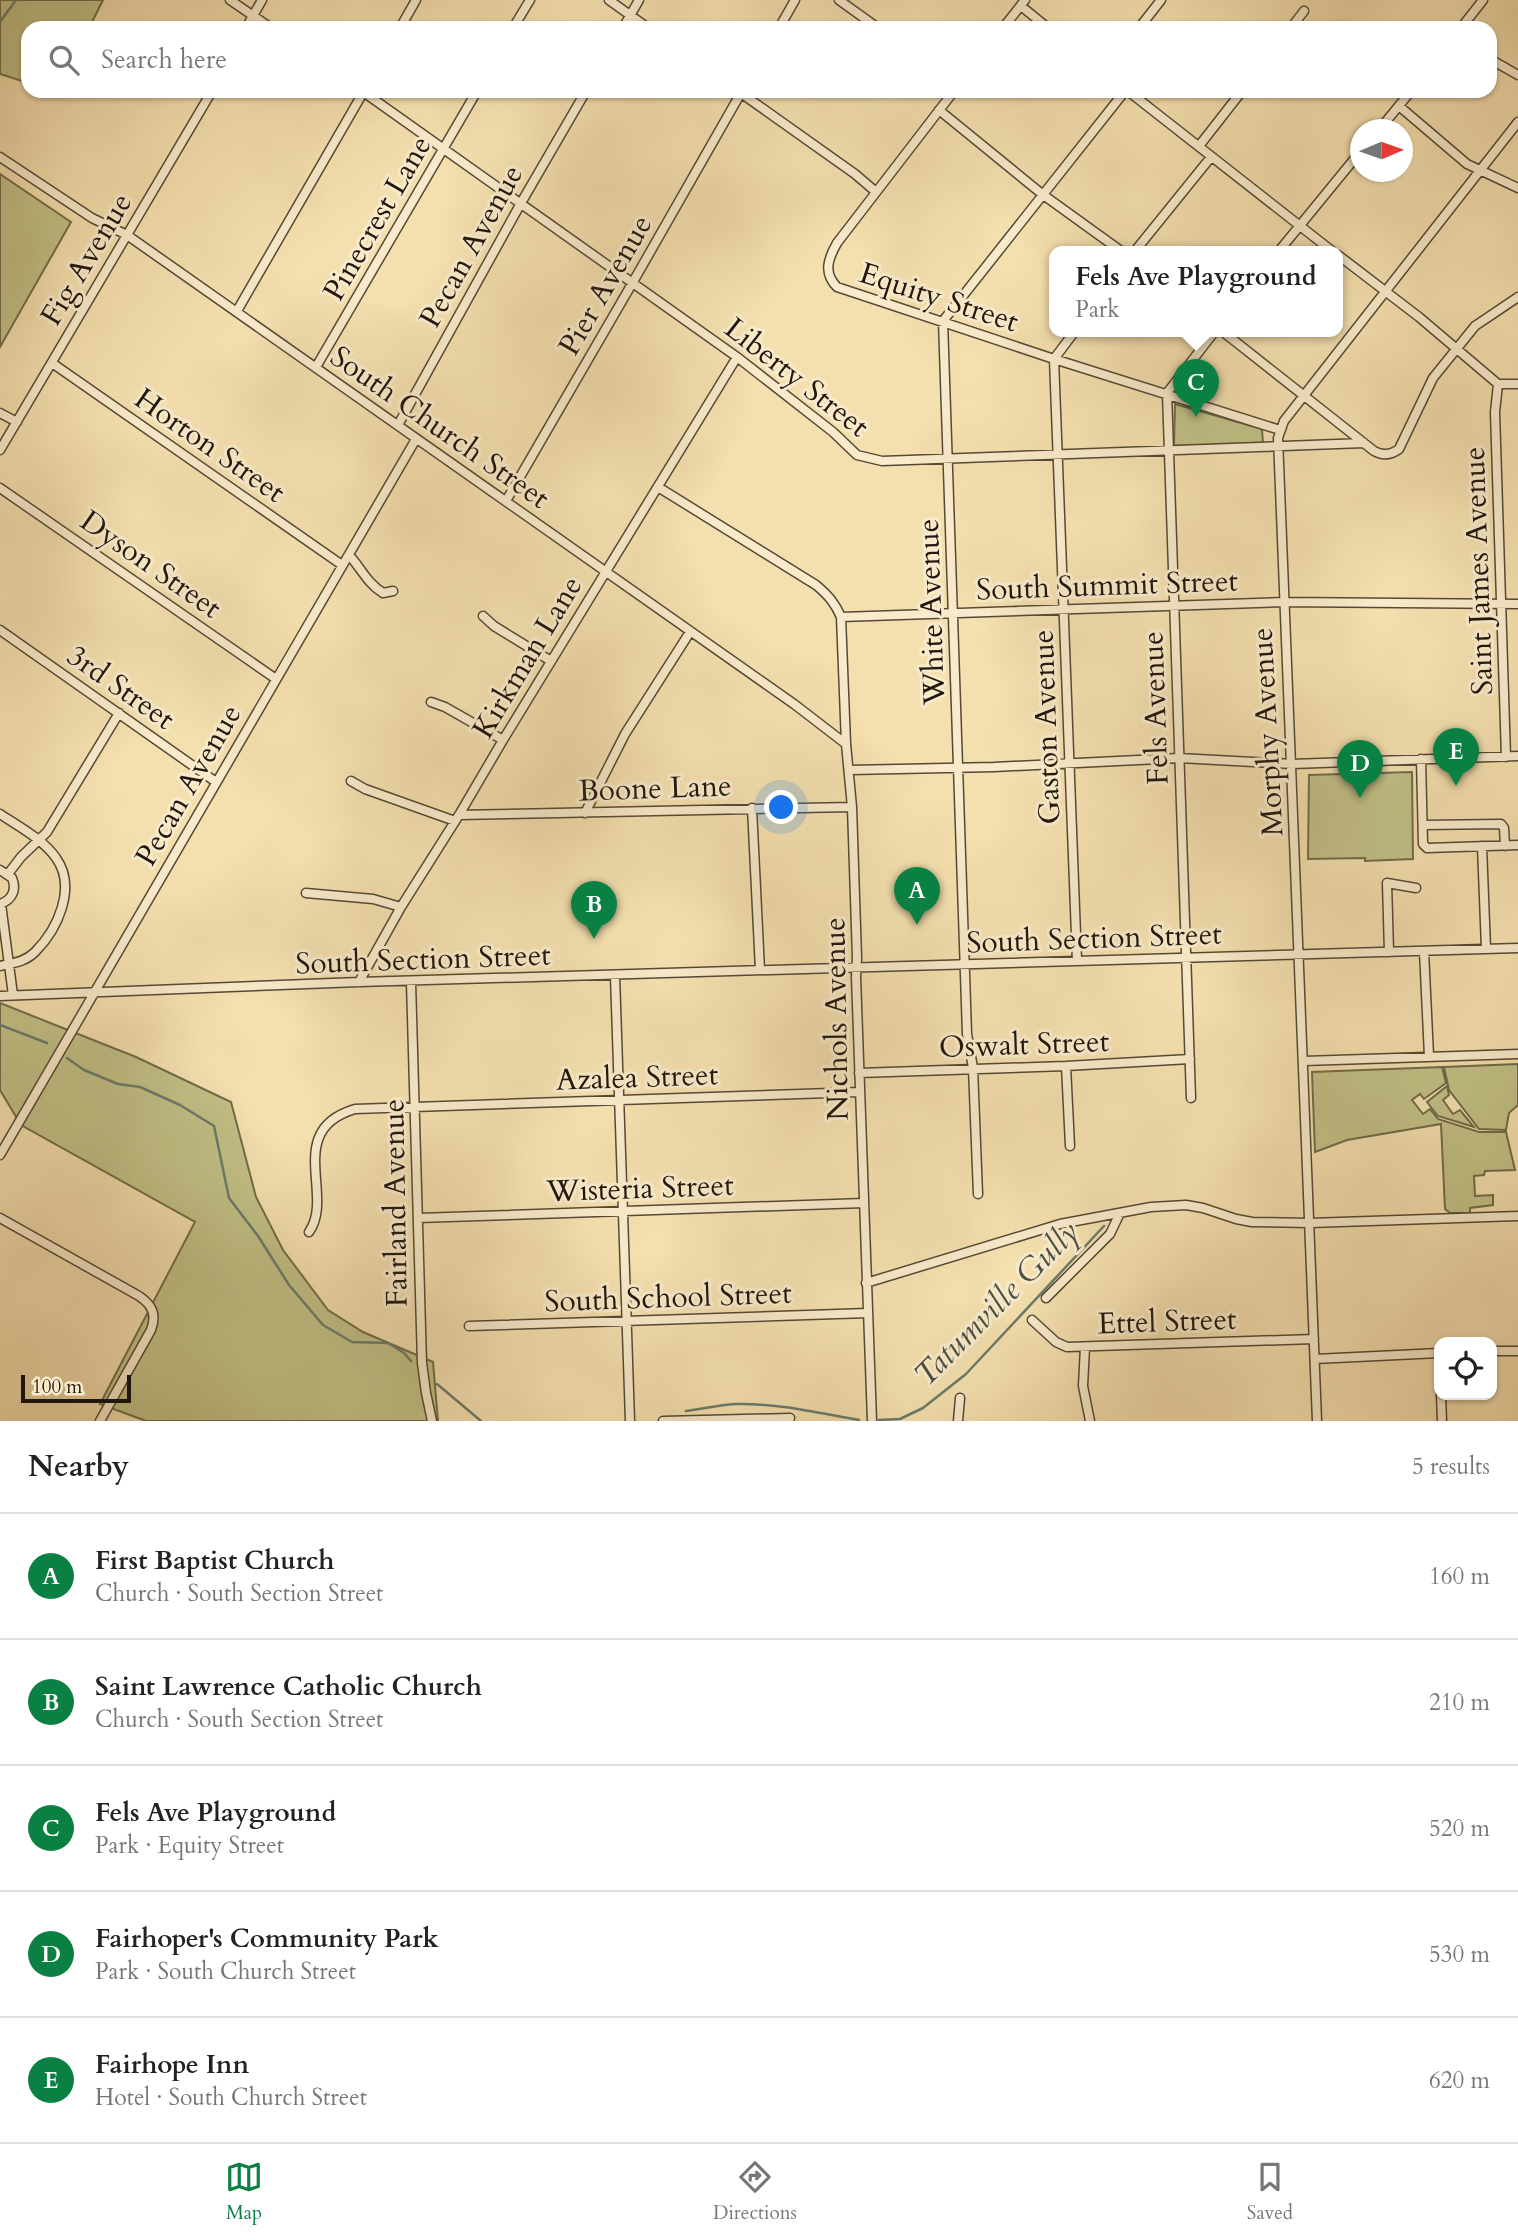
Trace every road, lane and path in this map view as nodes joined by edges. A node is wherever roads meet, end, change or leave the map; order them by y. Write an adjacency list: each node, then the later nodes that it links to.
1 (230, 0): 14 (street)
2 (262, 0): 14 (street)
3 (416, 0): 17 (street)
4 (530, 0): 18 (street)
5 (609, 0): 13 (street)
6 (639, 0): 13 (street)
7 (795, 0): 21 (street)
8 (839, 0): 22 (street)
9 (1161, 0): 25 (street)
10 (1483, 0): 27 (street)
11 (1023, 3): 23 (street); 24 (street)
12 (1304, 11): 26 (street)
13 (630, 15): 19 (street); 20 (street)
14 (253, 16): 15 (street); 16 (street)
15 (250, 21)
16 (260, 21)
17 (404, 21)
18 (517, 21)
19 (627, 21)
20 (639, 21)
21 (783, 21)
22 (868, 21)
23 (1009, 21)
24 (1041, 21)
25 (1144, 21)
26 (1296, 21)
27 (1466, 21)
28 (1497, 63): 29 (street)
29 (1518, 75)
30 (208, 98): 57 (street, Fig Avenue)
31 (359, 98): 66 (street)
32 (373, 98): 47 (street, Liberty Street)
33 (473, 98): 47 (street, Pinecrest Lane)
34 (582, 98): 55 (street, Pecan Avenue)
35 (737, 98): 63 (street, Pier Avenue)
36 (748, 98): 53 (street)
37 (948, 98): 43 (street)
38 (1120, 98): 54 (street)
39 (1135, 98): 46 (street)
40 (1237, 98): 46 (street)
41 (1405, 98): 42 (street)
42 (1399, 106): 44 (street); 51 (street)
43 (939, 110): 53 (street); 54 (street)
44 (1388, 119)
45 (1518, 122): 51 (street, Morphy Avenue)
46 (1199, 146): 49 (street)
47 (443, 148): 55 (street, Liberty Street); 75 (street, Pinecrest Lane)
48 (0, 157): 57 (street, South Church Street)
49 (1211, 157): 56 (street); 59 (street)
50 (1350, 164): 56 (street)
51 (1480, 170): 52 (street); 64 (street, Morphy Avenue)
52 (1518, 188)
53 (876, 192): 67 (street, Equity Street)
54 (1042, 194): 58 (street); 67 (street)
55 (521, 202): 63 (street, Liberty Street); 82 (street, Pecan Avenue)
56 (1299, 225): 60 (street); 61 (street)
57 (127, 235): 66 (street, South Church Street); 74 (street, Fig Avenue)
58 (1114, 246)
59 (1139, 246)
60 (1283, 246)
61 (1326, 246)
62 (1343, 259): 64 (street)
63 (633, 282): 72 (street, Liberty Street); 93 (street, Pier Avenue)
64 (1386, 292): 71 (street); 79 (street, Morphy Avenue)
65 (1518, 297): 71 (street)
66 (237, 311): 75 (street, South Church Street)
67 (943, 321): 73 (street, Equity Street); 90 (street, White Avenue)
68 (1070, 337): 73 (street)
69 (1210, 337): 78 (street)
70 (1230, 337): 79 (street)
71 (1457, 348): 77 (street); 85 (street)
72 (737, 357): 90 (street, Liberty Street); 91 (street, Kirkman Lane)
73 (1054, 359): 78 (street, Equity Street); 89 (street, Gaston Avenue)
74 (52, 363): 81 (street, Fig Avenue); 95 (street, Horton Street)
75 (316, 367): 82 (street, South Church Street)
76 (1518, 383): 77 (street)
77 (1498, 384): 100 (street, Saint James Avenue)
78 (1167, 393): 83 (street, Equity Street); 88 (street, Fels Avenue)
79 (1304, 396): 83 (street, Morphy Avenue); 85 (street)
80 (0, 413): 81 (street)
81 (17, 422): 87 (street, Fig Avenue)
82 (398, 425): 84 (street, South Church Street)
83 (1280, 430): 86 (street, Morphy Avenue)
84 (416, 439): 93 (street, South Church Street); 94 (street, Pecan Avenue)
85 (1364, 443): 86 (street, Liberty Street)
86 (1277, 447): 88 (street, Liberty Street); 98 (street, Morphy Avenue)
87 (0, 450)
88 (1168, 450): 89 (street, Liberty Street); 99 (street, Fels Avenue)
89 (1058, 454): 90 (street, Liberty Street); 102 (street, Gaston Avenue)
90 (948, 459): 103 (street, White Avenue)
91 (658, 487): 96 (street, Kirkman Lane); 105 (street)
92 (0, 488): 109 (street, Dyson Street)
93 (506, 501): 96 (street, South Church Street)
94 (349, 555): 95 (street, Pecan Avenue); 97 (street)
95 (342, 565): 109 (street, Pecan Avenue)
96 (605, 572): 107 (street, South Church Street); 108 (street, Kirkman Lane)
97 (393, 591)
98 (1284, 602): 99 (street, South Summit Street); 100 (street, South Summit Street); 119 (street, Morphy Avenue)
99 (1175, 604): 102 (street, South Summit Street); 116 (street, Fels Avenue)
100 (1502, 604): 101 (street, South Summit Street); 115 (street, Saint James Avenue)
101 (1518, 604)
102 (1064, 608): 103 (street, South Summit Street); 118 (street, Gaston Avenue)
103 (954, 613): 105 (street, South Summit Street); 120 (street, White Avenue)
104 (483, 616): 108 (street)
105 (841, 617): 113 (street, Nichols Avenue)
106 (0, 630): 111 (street, 3rd Street)
107 (690, 632): 113 (street, South Church Street); 126 (street)
108 (551, 661): 112 (street, Kirkman Lane)
109 (276, 678): 123 (street, Pecan Avenue)
110 (431, 702): 112 (street)
111 (119, 713): 123 (street, 3rd Street); 130 (street)
112 (503, 740): 128 (street, Kirkman Lane)
113 (846, 744): 121 (street, Nichols Avenue)
114 (1518, 756): 115 (street)
115 (1506, 757): 117 (street)
116 (1179, 758): 118 (street); 119 (street); 144 (street, Fels Avenue)
117 (1421, 759): 119 (street); 129 (street)
118 (1069, 763): 120 (street); 145 (street, Gaston Avenue)
119 (1292, 764): 143 (street, Morphy Avenue)
120 (958, 768): 121 (street); 147 (street, White Avenue)
121 (850, 770): 124 (street, Nichols Avenue)
122 (351, 781): 128 (street, Boone Lane)
123 (216, 782): 153 (street, Pecan Avenue)
124 (852, 807): 125 (street, Boone Lane); 148 (street, Nichols Avenue)
125 (752, 808): 126 (street, Boone Lane); 149 (street)
126 (585, 813): 128 (street, Boone Lane)
127 (0, 814): 130 (street)
128 (457, 818): 138 (street, Kirkman Lane)
129 (1423, 825): 132 (street); 133 (street)
130 (38, 841): 134 (street); 146 (street)
131 (1518, 845): 133 (street)
132 (1482, 846): 133 (street); 140 (street)
133 (1506, 846)
134 (4, 872): 137 (street)
135 (1416, 888): 142 (street)
136 (306, 893): 138 (street)
137 (1, 904): 146 (street)
138 (401, 907): 151 (street, Kirkman Lane)
139 (1518, 948): 140 (street, South Section Street)
140 (1486, 949): 141 (street, South Section Street)
141 (1424, 951): 142 (street, South Section Street); 157 (street)
142 (1389, 952): 143 (street, South Section Street)
143 (1299, 956): 144 (street, South Section Street); 159 (street, Morphy Avenue)
144 (1187, 957): 145 (street, South Section Street); 158 (street, Fels Avenue)
145 (1077, 961): 147 (street, South Section Street)
146 (4, 965): 154 (street)
147 (964, 965): 148 (street, South Section Street); 161 (street, White Avenue)
148 (856, 969): 149 (street, South Section Street); 162 (street, Nichols Avenue)
149 (760, 970): 150 (street, South Section Street)
150 (615, 976): 152 (street, South Section Street); 165 (street)
151 (359, 982): 152 (street, South Section Street); 153 (street, South Section Street)
152 (411, 982): 166 (street, Fairland Avenue)
153 (94, 991): 154 (street, South Section Street); 168 (street, Pecan Avenue)
154 (13, 995): 155 (street, South Section Street)
155 (0, 996)
156 (1518, 1054): 157 (street)
157 (1429, 1056): 159 (street)
158 (1190, 1059): 160 (street, Oswalt Street); 164 (street, Fels Avenue)
159 (1304, 1061): 176 (street, Morphy Avenue)
160 (1066, 1066): 161 (street, Oswalt Street); 167 (street)
161 (973, 1068): 162 (street, Oswalt Street); 169 (street, White Avenue)
162 (859, 1073): 163 (street, Nichols Avenue)
163 (860, 1092): 165 (street, Azalea Street); 170 (street, Nichols Avenue)
164 (1191, 1098)
165 (620, 1101): 166 (street, Azalea Street); 171 (street)
166 (416, 1107): 175 (street, Fairland Avenue); 177 (street, Azalea Street)
167 (1070, 1146)
168 (0, 1155)
169 (978, 1194)
170 (864, 1203): 171 (street, Wisteria Street); 178 (street, Nichols Avenue)
171 (624, 1212): 175 (street, Wisteria Street); 182 (street)
172 (1120, 1213): 176 (street); 178 (street); 179 (street)
173 (1518, 1216): 176 (street)
174 (0, 1218): 193 (street)
175 (418, 1218): 194 (street, Fairland Avenue)
176 (1310, 1223): 184 (street, Morphy Avenue)
177 (309, 1232)
178 (866, 1283): 180 (street, Nichols Avenue)
179 (1045, 1298)
180 (868, 1312): 182 (street, South School Street); 197 (street, Nichols Avenue)
181 (1032, 1320): 185 (street, Ettel Street)
182 (626, 1321): 183 (street, South School Street); 195 (street)
183 (469, 1326)
184 (1314, 1339): 185 (street, Ettel Street); 189 (street, Morphy Avenue)
185 (1085, 1347): 199 (street)
186 (1518, 1350): 187 (street)
187 (1497, 1351)
188 (1434, 1353): 189 (street)
189 (1315, 1359): 200 (street, Morphy Avenue)
190 (960, 1398): 198 (street)
191 (1441, 1400): 201 (street)
192 (790, 1418): 196 (street)
193 (100, 1421)
194 (432, 1421)
195 (630, 1421)
196 (663, 1421)
197 (872, 1421)
198 (958, 1421)
199 (1090, 1421)
200 (1317, 1421)
201 (1442, 1421)

